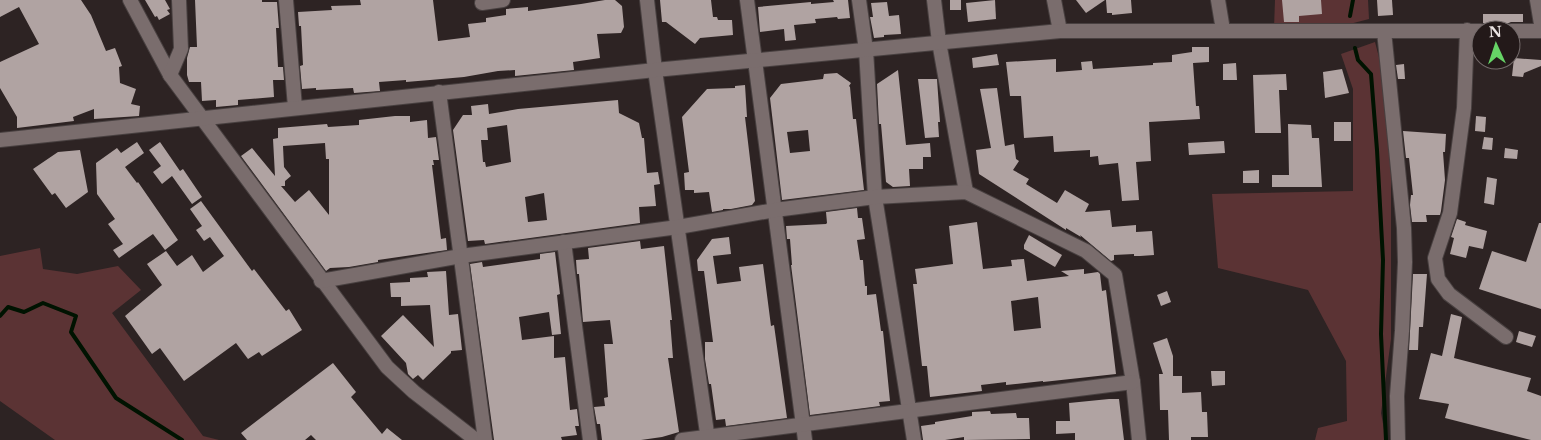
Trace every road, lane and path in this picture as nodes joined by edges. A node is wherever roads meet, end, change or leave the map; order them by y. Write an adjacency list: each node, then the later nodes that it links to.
1 (130, 0): 25 (street)
2 (179, 0): 25 (street)
3 (286, 0): 27 (street)
4 (503, 0): 12 (street)
5 (647, 0): 24 (street)
6 (747, 0): 23 (street)
7 (858, 0): 21 (street)
8 (934, 0): 20 (street)
9 (1054, 0): 16 (street)
10 (1218, 0): 14 (street)
11 (1537, 0): 13 (street)
12 (482, 3)
13 (1541, 24)
14 (1223, 30): 16 (street); 17 (street)
15 (1471, 30): 17 (street)
16 (1060, 31): 20 (street)
17 (1384, 31): 49 (street)
18 (1521, 31): 19 (street)
19 (1541, 31)
20 (939, 42): 21 (street); 30 (street)
21 (866, 50): 23 (street); 31 (street)
22 (1471, 53): 37 (street)
23 (756, 60): 24 (street); 32 (street)
24 (655, 70): 26 (street); 33 (street)
25 (170, 75): 28 (street)
26 (439, 92): 27 (street); 35 (street)
27 (294, 107): 28 (street)
28 (202, 117): 29 (street); 36 (street)
29 (0, 140)
30 (966, 192): 31 (street); 38 (street)
31 (875, 197): 32 (street); 39 (street)
32 (775, 210): 33 (street); 40 (street)
33 (678, 227): 34 (street); 41 (street)
34 (564, 242): 35 (street); 44 (street)
35 (460, 256): 36 (street); 43 (street)
36 (321, 280): 42 (street)
37 (1506, 337)
38 (1133, 382): 39 (street); 48 (street)
39 (910, 411): 40 (street); 47 (street)
40 (803, 425): 41 (street); 46 (street)
41 (708, 438): 45 (street)
42 (476, 440)
43 (485, 440)
44 (590, 440)
45 (682, 440)
46 (805, 440)
47 (914, 440)
48 (1139, 440)
49 (1398, 440)

